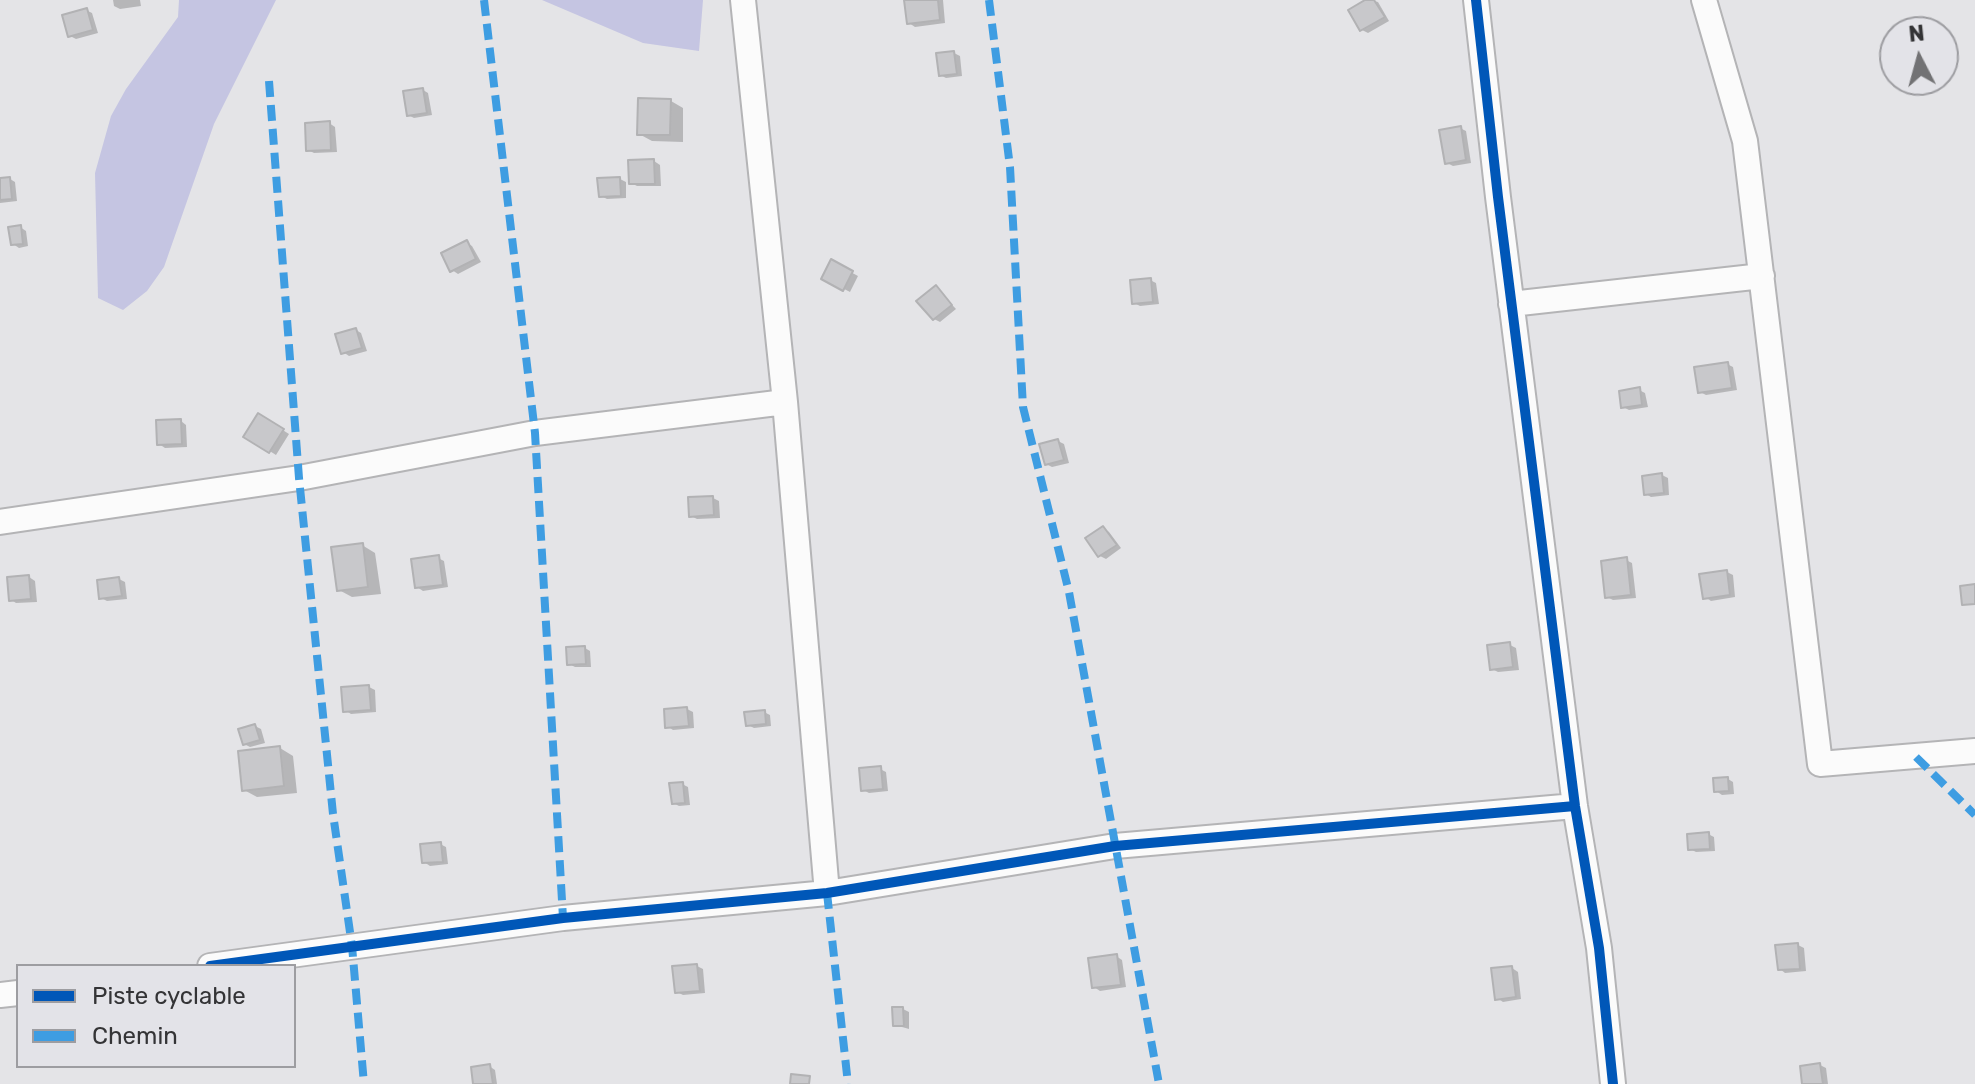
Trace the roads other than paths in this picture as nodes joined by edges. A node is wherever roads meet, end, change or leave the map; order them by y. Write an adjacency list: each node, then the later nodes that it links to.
1 (743, 0): 6 (street)
2 (1476, 0): 5 (street)
3 (1704, 0): 4 (street)
4 (1762, 276): 5 (street); 8 (street)
5 (1511, 304): 9 (street)
6 (785, 402): 7 (street); 10 (street)
7 (0, 522)
8 (1975, 751)
9 (1575, 806): 10 (street); 12 (street)
10 (827, 893): 11 (street)
11 (225, 964)
12 (1613, 1084)

